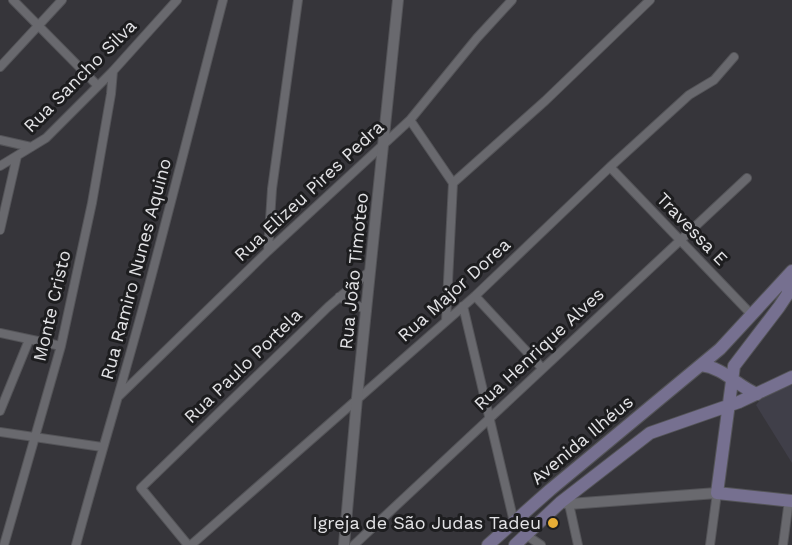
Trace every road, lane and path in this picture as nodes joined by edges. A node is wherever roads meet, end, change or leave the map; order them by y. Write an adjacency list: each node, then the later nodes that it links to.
1 (13, 0): 9 (street)
2 (62, 0): 9 (street)
3 (177, 0): 12 (street, Rua Sancho Silva)
4 (223, 0): 43 (street, Rua Ramiro Nunes Aquino)
5 (298, 0): 25 (street)
6 (512, 0): 14 (street, Rua Elizeu Pires Pedra)
7 (650, 0): 22 (street)
8 (401, 3): 16 (street, Rua João Timoteo)
9 (39, 24): 11 (street); 13 (street)
10 (734, 57): 20 (street, Rua Major Dorea)
11 (0, 67)
12 (113, 71): 13 (street, Rua Sancho Silva); 37 (street, Monte Cristo)
13 (98, 86): 17 (street, Rua Sancho Silva)
14 (410, 120): 16 (street, Rua Elizeu Pires Pedra); 22 (street)
15 (0, 140): 17 (street)
16 (385, 144): 25 (street, Rua Elizeu Pires Pedra); 26 (street, Rua João Timoteo)
17 (31, 147): 18 (street, Rua Sancho Silva)
18 (17, 156): 19 (street, Rua Sancho Silva); 23 (street)
19 (0, 166)
20 (610, 167): 24 (street, Travessa E); 29 (street, Rua Major Dorea)
21 (747, 178): 24 (street, Rua Henrique Alves)
22 (453, 183): 34 (street)
23 (0, 230)
24 (679, 241): 33 (street, Travessa E); 39 (street, Rua Henrique Alves)
25 (268, 251): 43 (street, Rua Elizeu Pires Pedra)
26 (371, 270): 30 (street, Rua Paulo Portela); 32 (street, Rua João Timoteo)
27 (792, 271): 33 (main road, Avenida Ilhéus)
28 (792, 279): 41 (main road)
29 (475, 296): 31 (street, Rua Major Dorea); 39 (street)
30 (339, 297): 32 (street); 58 (street, Rua Paulo Portela)
31 (464, 306): 34 (street, Rua Major Dorea); 47 (street)
32 (367, 310): 44 (street, Rua João Timoteo)
33 (751, 314): 38 (main road, Avenida Ilhéus)
34 (447, 321): 44 (street, Rua Major Dorea)
35 (0, 333): 36 (street)
36 (29, 340): 37 (street); 46 (street)
37 (61, 346): 49 (street, Monte Cristo)
38 (701, 365): 41 (main road); 54 (main road, Avenida Ilhéus)
39 (542, 368): 47 (street, Rua Henrique Alves)
40 (792, 377): 42 (main road, Avenida Ilhéus)
41 (733, 380): 42 (main road); 45 (main road)
42 (757, 394): 45 (main road, Avenida Ilhéus)
43 (119, 396): 50 (street, Rua Ramiro Nunes Aquino)
44 (357, 398): 58 (street, Rua Major Dorea); 59 (street, Rua João Timoteo)
45 (730, 404): 51 (main road); 53 (main road, Avenida Ilhéus)
46 (0, 411)
47 (491, 417): 54 (street); 60 (street, Rua Henrique Alves)
48 (0, 432): 49 (street)
49 (35, 437): 50 (street); 56 (street, Monte Cristo)
50 (102, 447): 57 (street, Rua Ramiro Nunes Aquino)
51 (717, 493): 52 (main road); 53 (street); 65 (street)
52 (791, 501): 66 (street)
53 (565, 503): 55 (main road, Avenida Ilhéus); 64 (street)
54 (514, 522): 61 (main road, Avenida Ilhéus)
55 (526, 535): 62 (main road, Avenida Ilhéus); 63 (street)
56 (4, 545)
57 (76, 545)
58 (190, 545)
59 (344, 545)
60 (354, 545)
61 (488, 545)
62 (515, 545)
63 (541, 545)
64 (578, 545)
65 (710, 545)
66 (783, 545)

